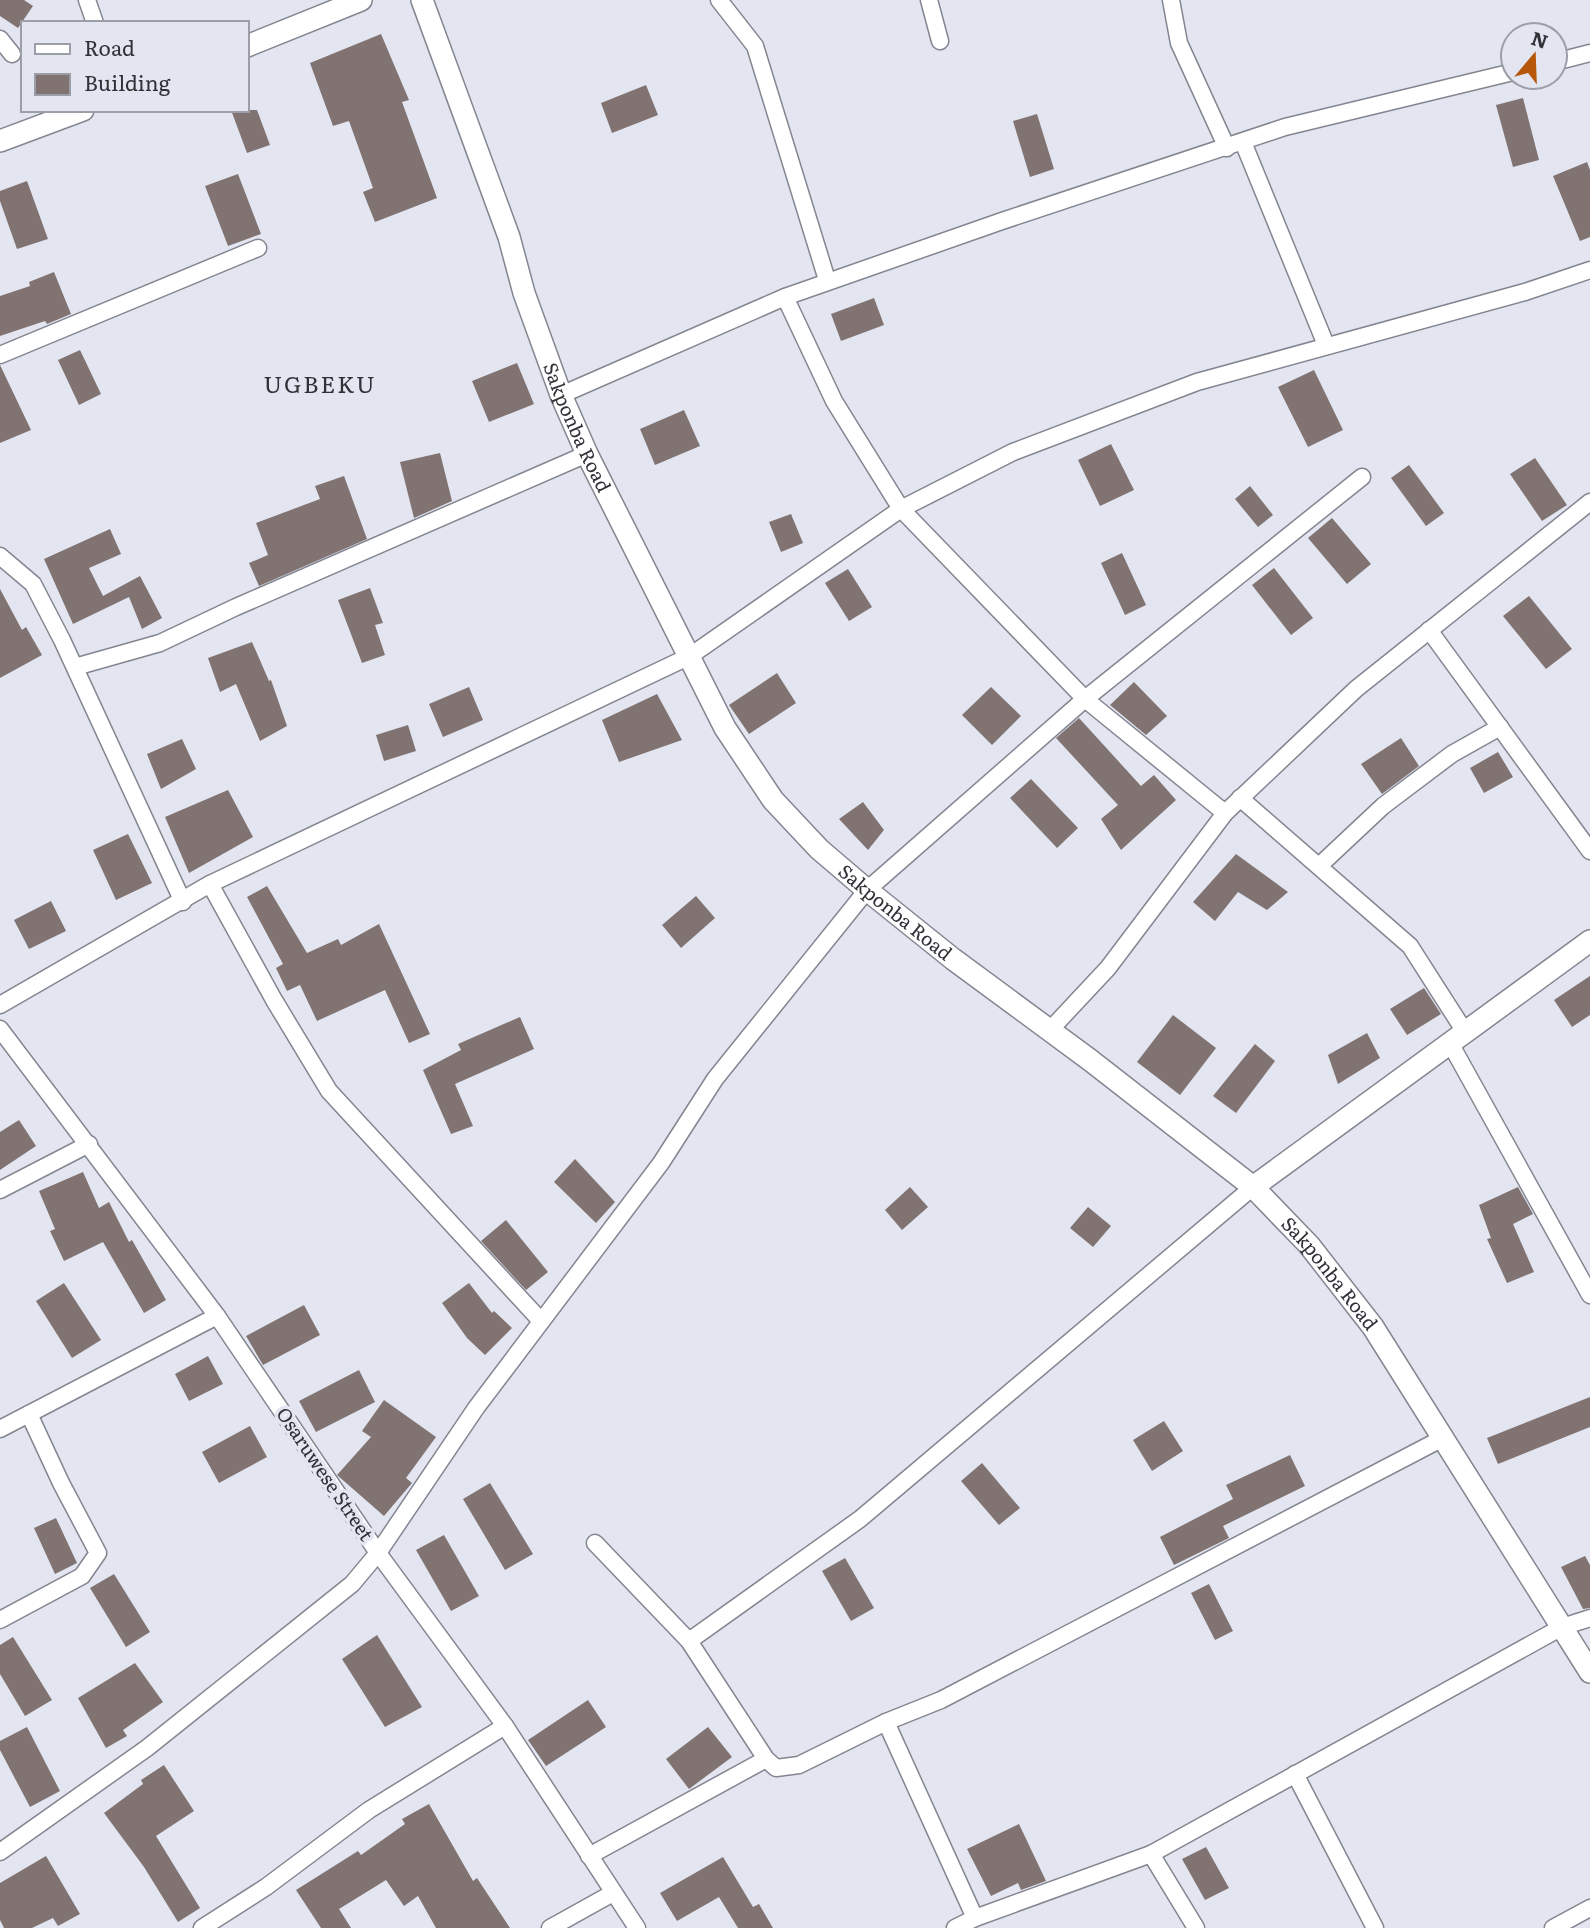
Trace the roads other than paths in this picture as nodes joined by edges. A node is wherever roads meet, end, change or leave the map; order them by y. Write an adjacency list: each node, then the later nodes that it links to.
1 (86, 0): 7 (street)
2 (361, 0): 10 (main road)
3 (422, 0): 25 (main road, Sakponba Road)
4 (719, 0): 21 (street)
5 (929, 0): 9 (street)
6 (1171, 0): 18 (street)
7 (94, 21)
8 (0, 39): 12 (street)
9 (940, 41)
10 (248, 46)
11 (1590, 53): 13 (street)
12 (12, 54)
13 (1569, 58)
14 (1499, 75): 17 (street)
15 (78, 112): 16 (main road)
16 (0, 141)
17 (1243, 142): 18 (street); 23 (street)
18 (1227, 148): 21 (street)
19 (258, 248): 24 (street)
20 (1590, 270): 23 (street)
21 (827, 280): 22 (street)
22 (785, 297): 25 (street); 29 (street)
23 (1326, 345): 29 (street)
24 (0, 355)
25 (561, 395): 26 (main road, Sakponba Road)
26 (587, 454): 32 (main road, Sakponba Road); 33 (street)
27 (1362, 477): 34 (street)
28 (1590, 502): 31 (street)
29 (901, 509): 32 (street); 34 (street)
30 (0, 556): 33 (street)
31 (1430, 630): 35 (street); 36 (street)
32 (690, 656): 40 (street); 41 (main road, Sakponba Road)
33 (75, 667): 42 (street)
34 (1085, 699): 37 (street); 41 (street)
35 (1500, 727): 38 (street); 39 (street)
36 (1240, 798): 37 (street); 39 (street)
37 (1225, 813): 46 (street)
38 (1590, 850)
39 (1319, 866): 47 (street)
40 (210, 884): 42 (street); 53 (street)
41 (867, 890): 46 (main road, Sakponba Road); 53 (street)
42 (183, 902): 44 (street)
43 (1590, 941): 47 (main road)
44 (0, 1005)
45 (0, 1029): 48 (street, Osaruwese Street)
46 (1050, 1030): 49 (main road, Sakponba Road)
47 (1457, 1037): 49 (main road); 51 (street)
48 (89, 1144): 50 (street); 52 (street, Osaruwese Street)
49 (1253, 1187): 56 (main road, Sakponba Road); 62 (street)
50 (0, 1190)
51 (1590, 1295)
52 (217, 1317): 54 (street); 58 (street, Osaruwese Street)
53 (541, 1321): 58 (street)
54 (29, 1414): 55 (street); 60 (street)
55 (0, 1429)
56 (1443, 1438): 61 (main road, Sakponba Road); 64 (street)
57 (595, 1543): 62 (street)
58 (379, 1552): 65 (street, Osaruwese Street); 68 (street)
59 (1590, 1618): 61 (street)
60 (0, 1620)
61 (1562, 1626): 63 (main road, Sakponba Road); 67 (street)
62 (689, 1641): 66 (street)
63 (1590, 1672)
64 (886, 1723): 66 (street); 73 (street)
65 (505, 1726): 70 (street, Osaruwese Street); 74 (street)
66 (766, 1759): 70 (street)
67 (1295, 1774): 69 (street); 79 (street)
68 (0, 1852)
69 (1151, 1854): 73 (street); 78 (street)
70 (589, 1856): 71 (street, Osaruwese Street)
71 (613, 1893): 75 (street); 76 (street, Osaruwese Street)
72 (1590, 1908): 80 (street)
73 (975, 1918): 77 (street)
74 (202, 1928)
75 (550, 1928)
76 (637, 1928)
77 (955, 1928)
78 (1196, 1928)
79 (1375, 1928)
80 (1553, 1928)

